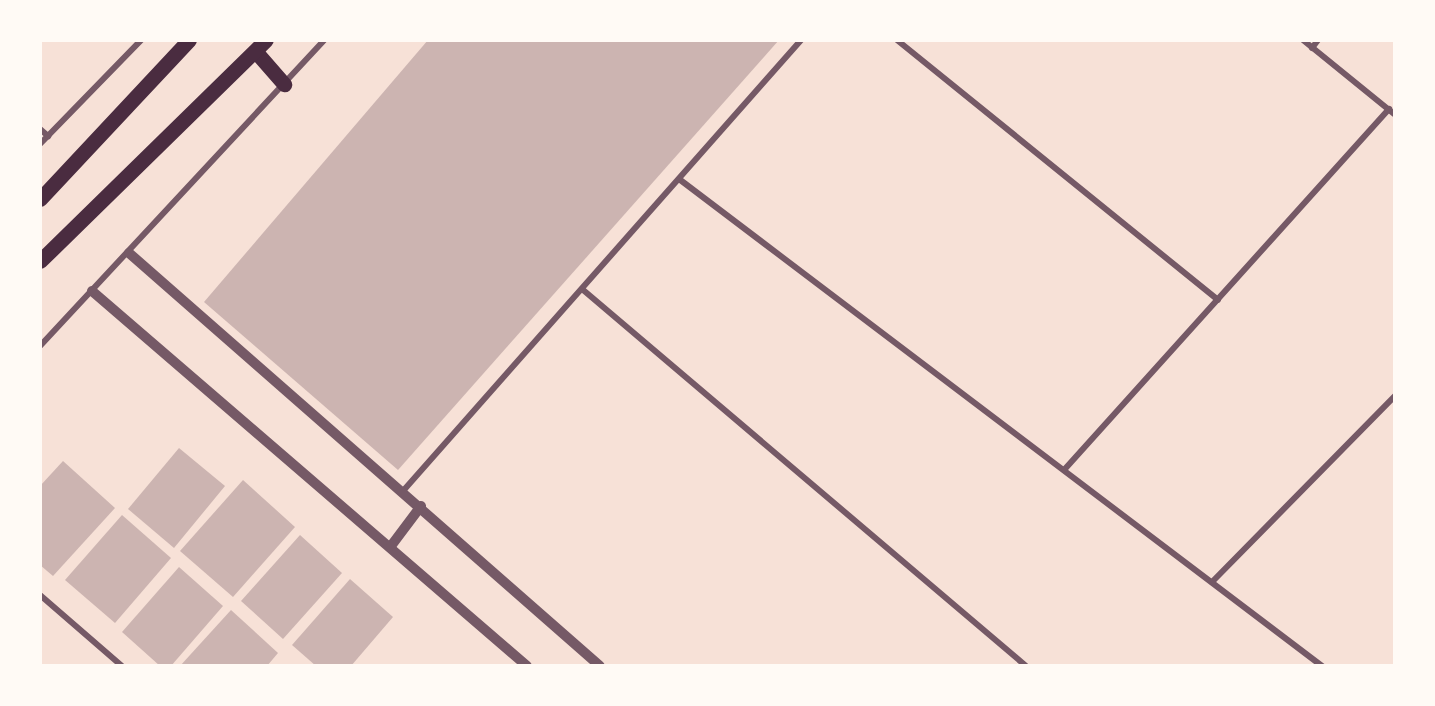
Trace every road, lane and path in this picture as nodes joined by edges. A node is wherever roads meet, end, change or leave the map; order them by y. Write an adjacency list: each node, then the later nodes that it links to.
1 (141, 40): 14 (street)
2 (189, 40): 17 (main road)
3 (266, 40): 10 (main road)
4 (324, 40): 11 (street)
5 (801, 40): 16 (street)
6 (897, 40): 22 (street)
7 (1303, 40): 9 (street)
8 (1318, 40): 9 (street)
9 (1312, 48): 12 (street)
10 (256, 52): 11 (main road); 19 (main road)
11 (284, 84): 18 (street)
12 (1392, 112): 22 (street)
13 (40, 129): 14 (street)
14 (48, 136): 15 (street)
15 (40, 144)
16 (679, 179): 20 (street); 25 (street)
17 (40, 199)
18 (129, 253): 21 (street); 26 (street)
19 (40, 261)
20 (582, 289): 26 (street); 34 (street)
21 (92, 291): 23 (street); 28 (street)
22 (1218, 300): 25 (street)
23 (40, 346)
24 (1395, 397): 29 (street)
25 (1064, 470): 29 (street)
26 (403, 491): 27 (street)
27 (421, 506): 28 (street); 33 (street)
28 (391, 546): 32 (street)
29 (1212, 582): 35 (street)
30 (40, 595): 31 (street)
31 (122, 666)
32 (527, 666)
33 (600, 666)
34 (1026, 666)
35 (1322, 666)

